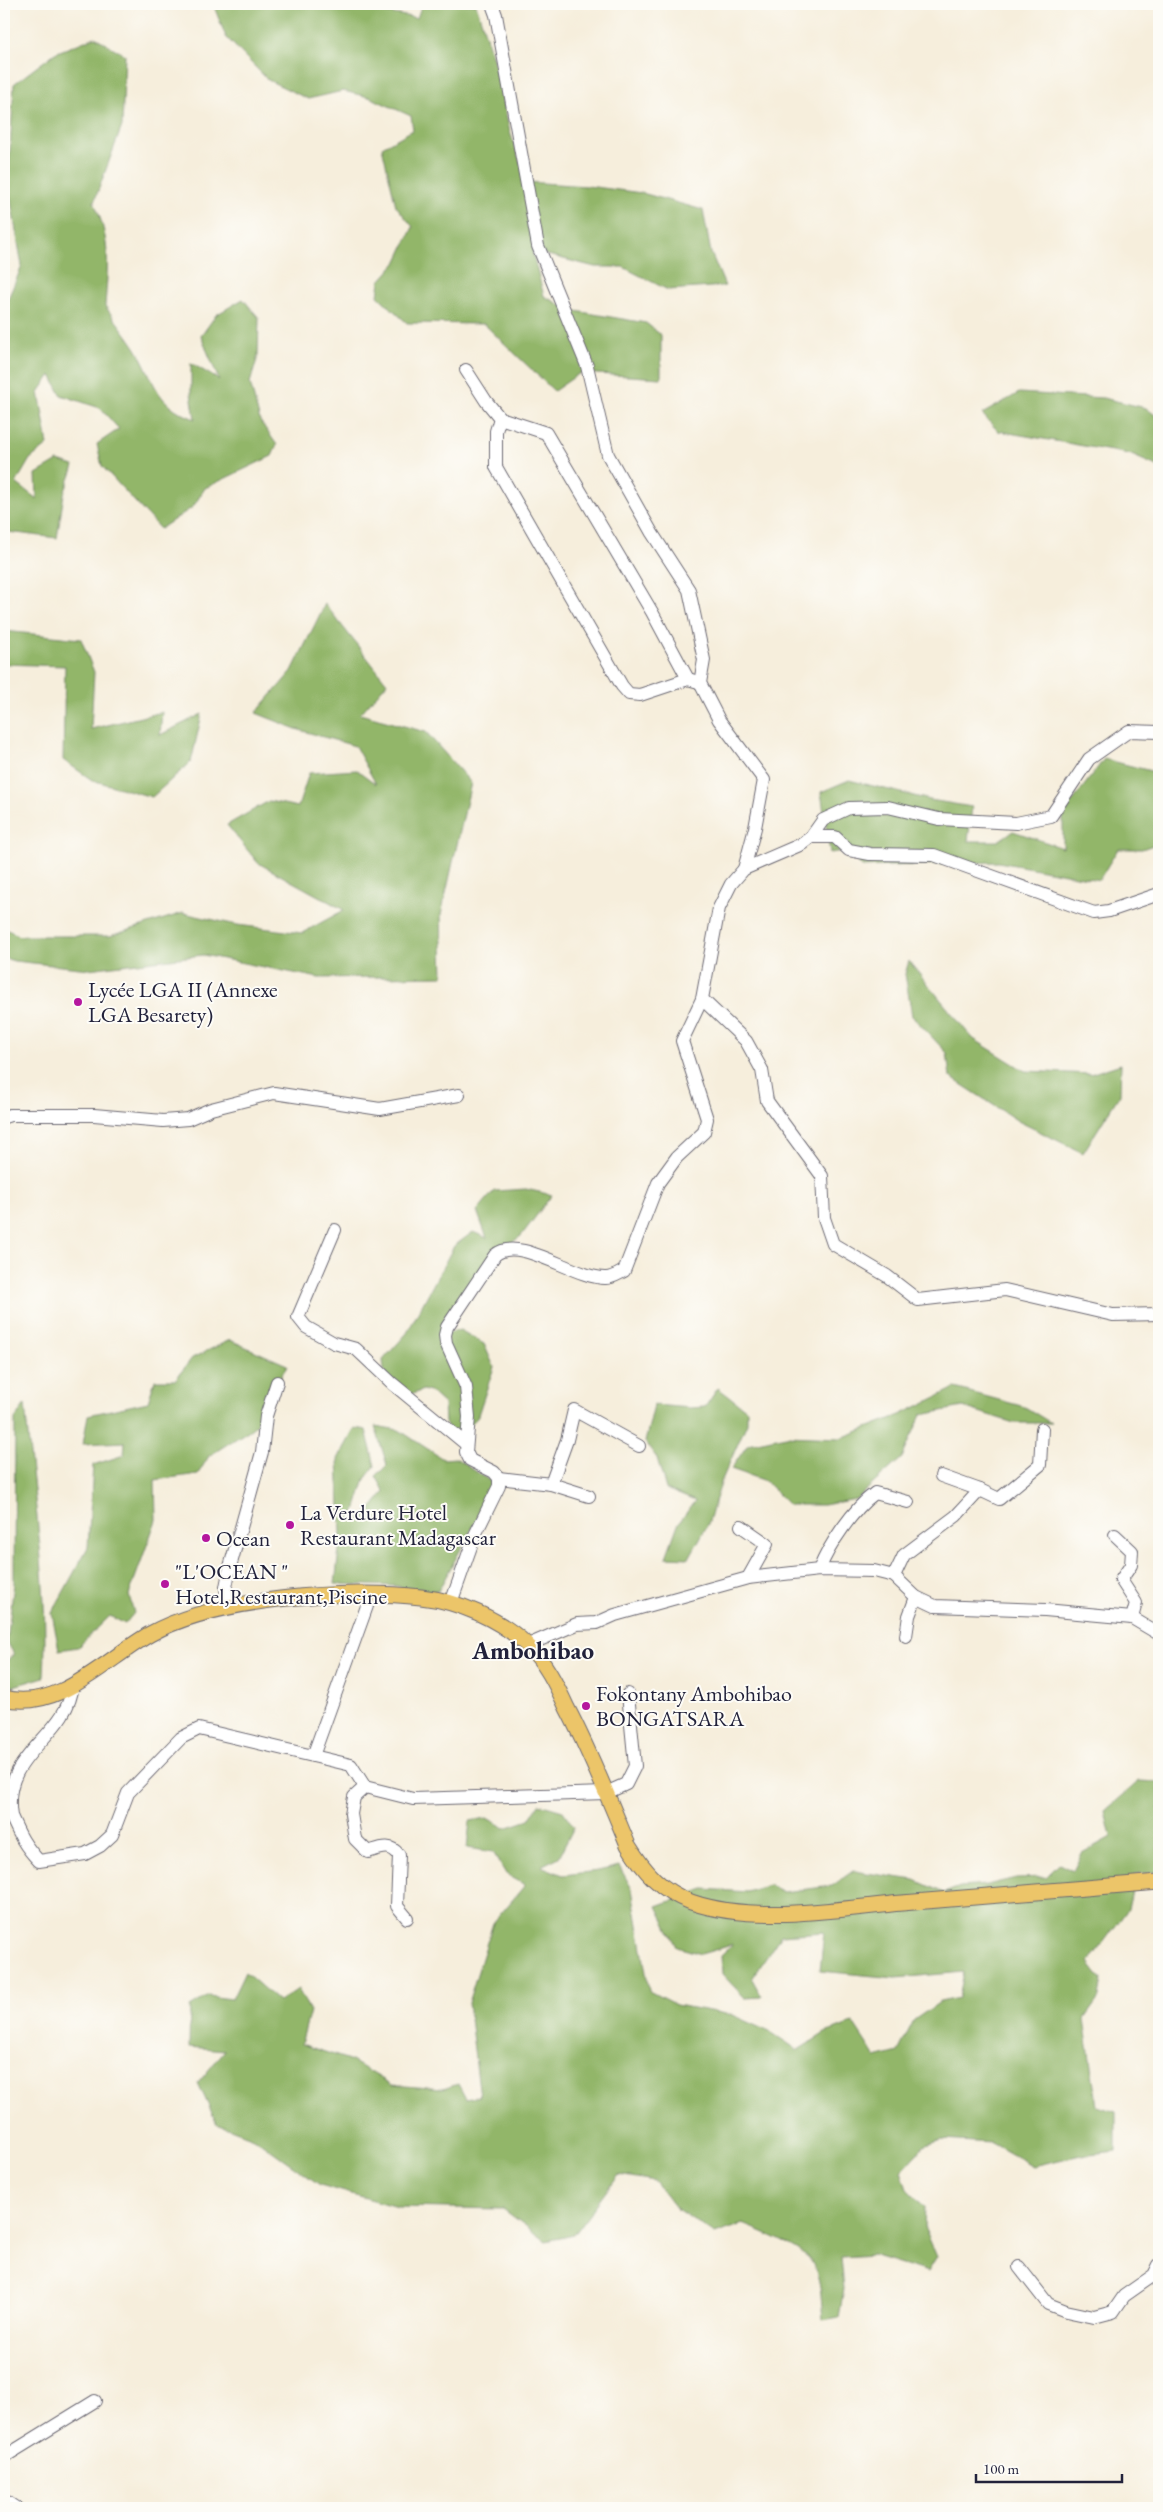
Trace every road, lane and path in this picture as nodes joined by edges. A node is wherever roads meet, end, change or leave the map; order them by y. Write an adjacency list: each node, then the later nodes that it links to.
1 (492, 4): 4 (street)
2 (466, 370): 3 (street)
3 (500, 418): 4 (street); 4 (street)
4 (694, 681): 7 (street)
5 (1159, 732): 6 (street)
6 (811, 837): 7 (street); 8 (street)
7 (744, 869): 9 (street)
8 (1159, 894)
9 (702, 999): 13 (street); 16 (street)
10 (458, 1095): 11 (street)
11 (4, 1116)
12 (335, 1230): 16 (street)
13 (1159, 1314)
14 (277, 1382): 32 (street)
15 (1042, 1429): 21 (street)
16 (466, 1444): 19 (street)
17 (639, 1446): 20 (street)
18 (941, 1476): 21 (street)
19 (499, 1478): 20 (street); 31 (street)
20 (551, 1484): 22 (street)
21 (980, 1490): 27 (street)
22 (589, 1496)
23 (908, 1502): 26 (street)
24 (741, 1526): 28 (street)
25 (1115, 1535): 33 (street)
26 (819, 1570): 27 (street); 28 (street)
27 (894, 1576): 30 (street)
28 (748, 1578): 36 (street)
29 (371, 1595): 31 (main road); 32 (main road); 40 (street)
30 (916, 1597): 33 (street); 35 (street)
31 (451, 1603): 36 (main road)
32 (228, 1607): 37 (main road)
33 (1132, 1618): 34 (street)
34 (1159, 1634)
35 (906, 1636)
36 (528, 1645): 42 (main road)
37 (73, 1684): 39 (main road); 40 (street)
38 (628, 1694): 42 (street)
39 (4, 1698)
40 (313, 1756): 41 (street)
41 (364, 1787): 42 (street); 44 (street)
42 (606, 1793): 43 (main road)
43 (1159, 1882)
44 (407, 1918)
45 (1159, 2265): 46 (street)
46 (1019, 2266)
47 (95, 2401): 48 (street)
48 (4, 2457)
49 (4, 2500): 50 (street)
50 (16, 2508)

